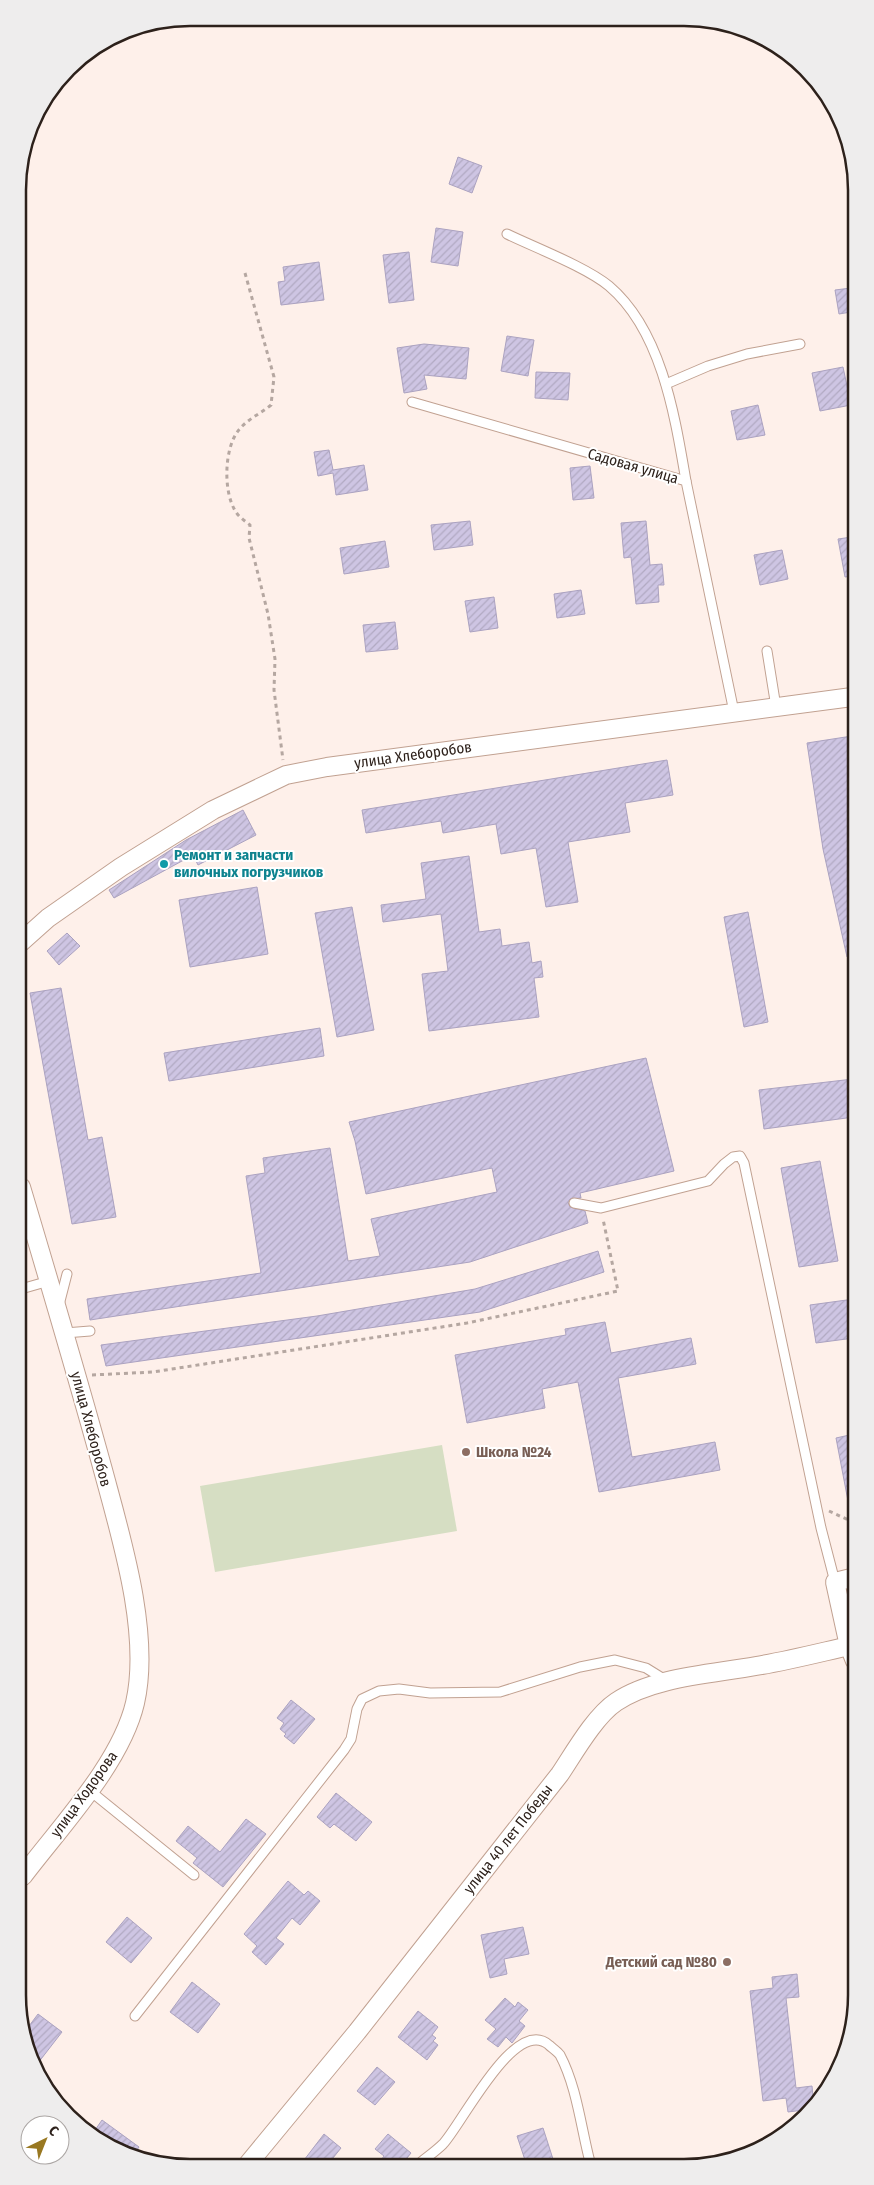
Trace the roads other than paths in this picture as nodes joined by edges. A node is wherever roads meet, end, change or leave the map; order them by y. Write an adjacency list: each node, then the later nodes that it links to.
1 (507, 234): 3 (lane)
2 (800, 344): 3 (lane)
3 (666, 384): 5 (lane)
4 (412, 402): 5 (lane, Садовая улица)
5 (686, 481): 9 (lane, Садовая улица)
6 (767, 651): 8 (lane)
7 (848, 698): 8 (street, улица Хлеборобов)
8 (776, 707): 9 (street, улица Хлеборобов)
9 (734, 712): 10 (street, улица Хлеборобов)
10 (27, 937)
11 (574, 1204): 20 (lane)
12 (26, 1205): 14 (street, улица Хлеборобов)
13 (67, 1274): 16 (lane)
14 (49, 1281): 15 (lane); 16 (street, улица Хлеборобов)
15 (26, 1288)
16 (58, 1311): 18 (street, улица Хлеборобов)
17 (90, 1331): 18 (lane)
18 (64, 1334): 23 (street, улица Хлеборобов)
19 (847, 1579): 20 (street)
20 (835, 1582): 21 (street)
21 (847, 1634)
22 (847, 1655): 24 (street, улица 40 лет Победы)
23 (137, 1675): 25 (street, улица Ходорова)
24 (669, 1682): 28 (lane); 29 (street, улица 40 лет Победы)
25 (88, 1790): 26 (street, улица Ходорова); 27 (lane)
26 (26, 1872)
27 (194, 1875)
28 (135, 2016)
29 (252, 2159)
30 (425, 2159): 31 (lane)
31 (589, 2159)

